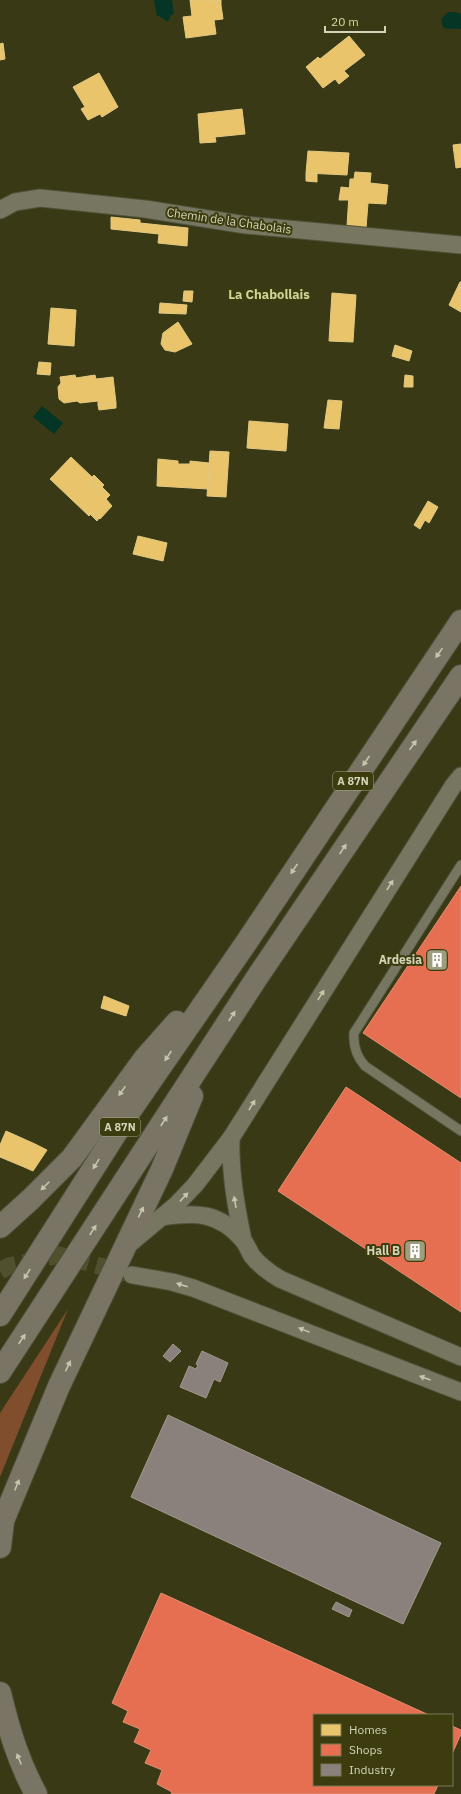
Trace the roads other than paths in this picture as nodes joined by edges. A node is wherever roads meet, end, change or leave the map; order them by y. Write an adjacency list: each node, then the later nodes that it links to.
1 (0, 210): 2 (street, Chemin de la Chabolais)
2 (461, 245)
3 (461, 621): 7 (highway, A 87N, one-way to 7)
4 (461, 676): 8 (highway, A 87N, one-way to 4)
5 (461, 776): 10 (street, one-way to 5)
6 (461, 865): 9 (lane)
7 (246, 943): 12 (highway, one-way to 12); 16 (highway, A 87N, one-way to 16)
8 (211, 1048): 14 (highway, one-way to 8); 18 (highway, A 87N, one-way to 8)
9 (461, 1131)
10 (231, 1138): 11 (street, one-way to 10); 13 (street, one-way to 10)
11 (162, 1218): 13 (street); 14 (street)
12 (0, 1227)
13 (243, 1240): 17 (street)
14 (122, 1250): 20 (highway, one-way to 14)
15 (132, 1275): 19 (street, one-way to 15)
16 (0, 1315)
17 (461, 1357)
18 (0, 1372)
19 (461, 1392)
20 (1, 1525): 21 (highway)
21 (0, 1548)
22 (0, 1693): 23 (highway, one-way to 22)
23 (36, 1794)

